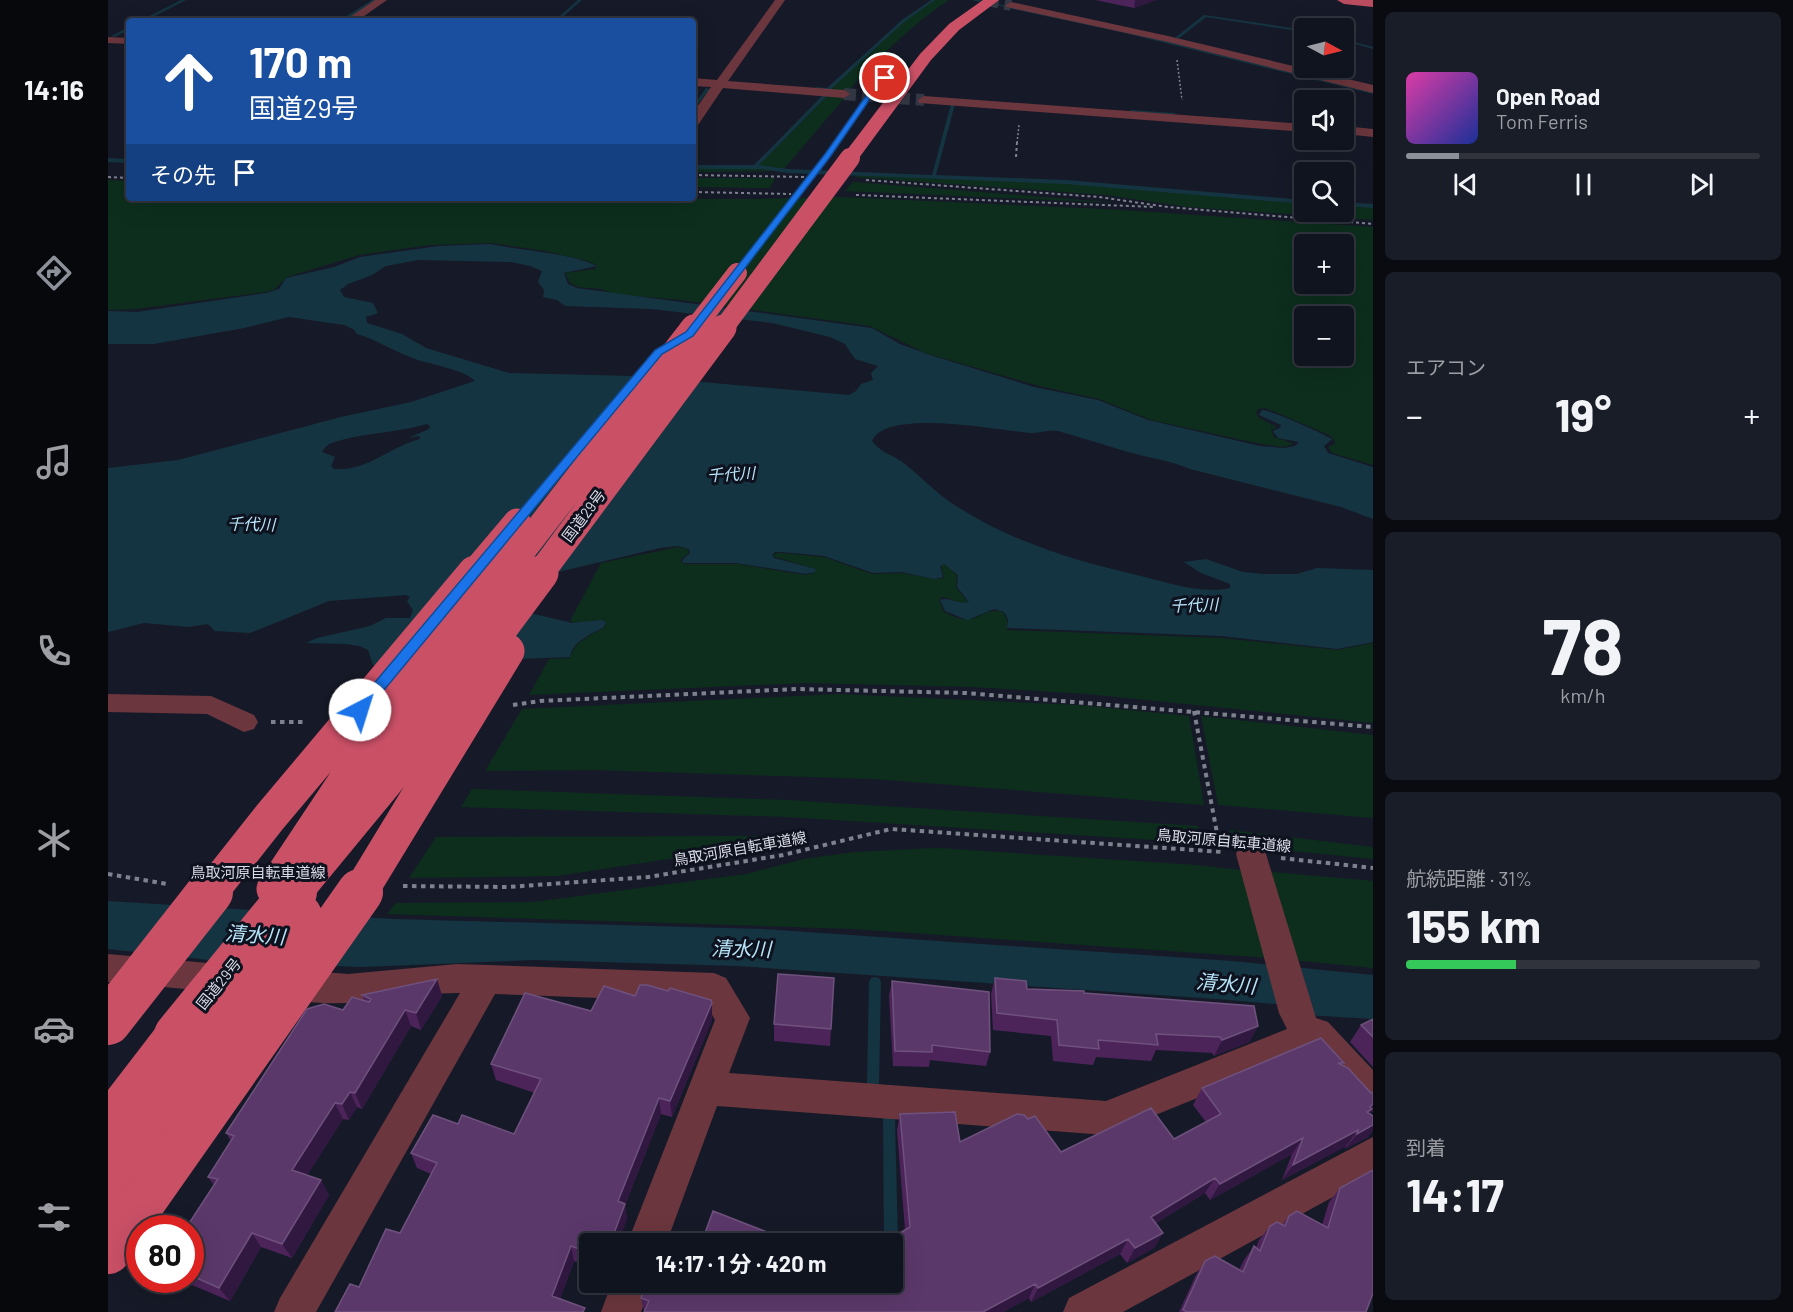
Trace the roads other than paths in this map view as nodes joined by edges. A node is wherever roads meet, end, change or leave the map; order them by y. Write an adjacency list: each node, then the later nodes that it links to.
1 (382, 0): 8 (street)
2 (780, 0): 13 (street)
3 (972, 0): 11 (highway)
4 (992, 0): 21 (highway, 国道29号)
5 (1348, 0): 6 (main road)
6 (1373, 3)
7 (1011, 5): 14 (street)
8 (354, 18)
9 (108, 40): 10 (street)
10 (126, 41)
11 (901, 62)
12 (696, 82): 13 (street)
13 (720, 84): 15 (street); 17 (street)
14 (1373, 89)
15 (844, 94)
16 (924, 100): 18 (street)
17 (696, 118)
18 (1294, 127)
19 (1354, 131): 20 (street)
20 (1373, 133)
21 (838, 157): 22 (highway, 国道29号); 25 (highway, 国道29号, bridge)
22 (810, 176)
23 (748, 259): 24 (highway, 国道29号, bridge)
24 (690, 334): 31 (highway, bridge); 33 (highway, 国道29号, bridge)
25 (616, 472): 33 (highway, 国道29号, bridge); 40 (highway, bridge)
26 (108, 704): 27 (street)
27 (244, 722)
28 (1251, 854): 32 (street)
29 (108, 968): 30 (street)
30 (485, 981): 34 (street); 43 (street)
31 (108, 1022)
32 (1302, 1025): 34 (street); 35 (street)
33 (195, 1042): 36 (highway, 国道29号); 38 (highway)
34 (705, 1088): 39 (street)
35 (1373, 1095)
36 (108, 1128)
37 (1373, 1155): 42 (street)
38 (108, 1192)
39 (650, 1233)
40 (108, 1251)
41 (628, 1293): 44 (street)
42 (1095, 1310)
43 (294, 1312)
44 (621, 1312)

